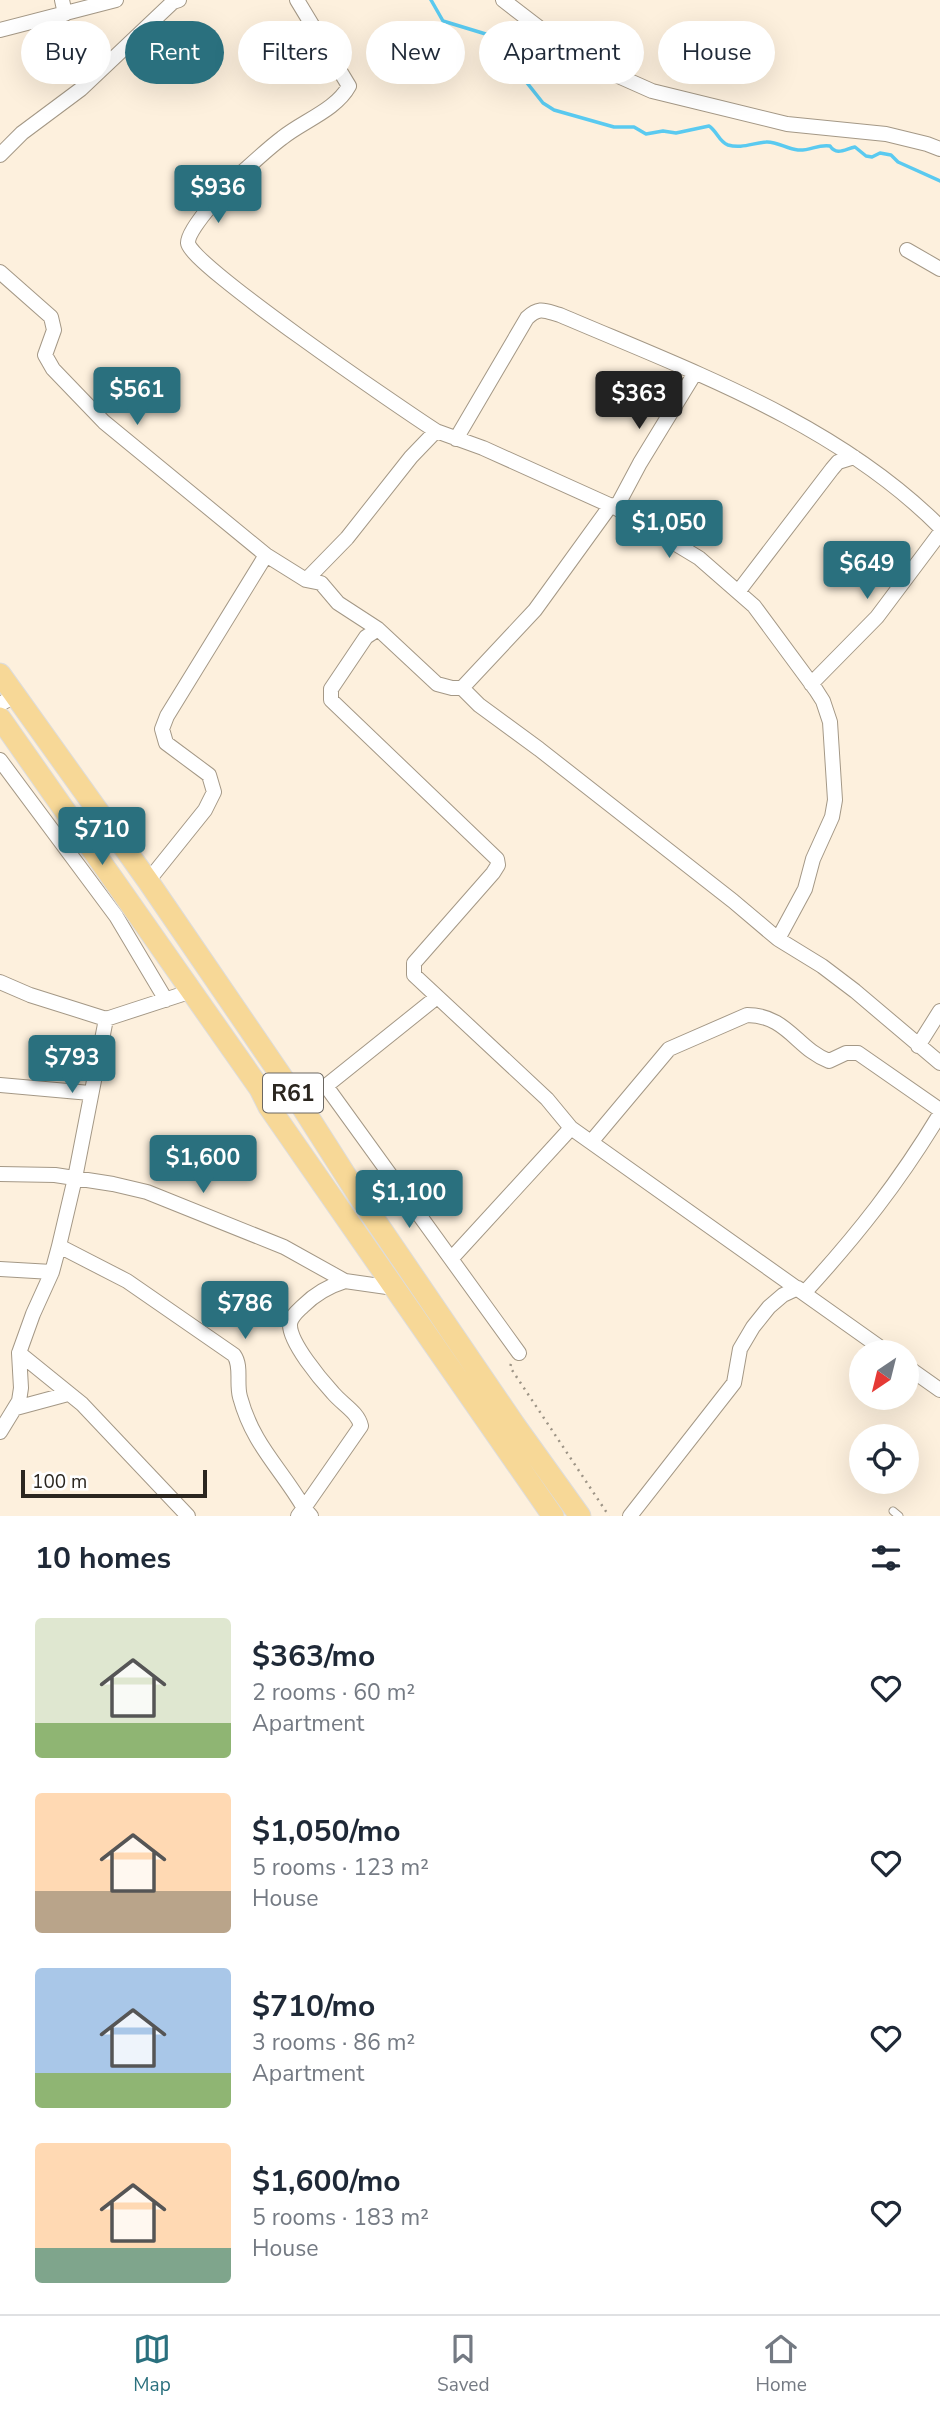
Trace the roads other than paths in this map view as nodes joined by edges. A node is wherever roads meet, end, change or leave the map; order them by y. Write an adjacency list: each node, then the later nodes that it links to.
1 (116, 0): 5 (street)
2 (297, 0): 13 (street)
3 (503, 0): 7 (street)
4 (173, 1): 8 (street)
5 (64, 7): 6 (street)
6 (0, 30)
7 (940, 149)
8 (0, 155)
9 (907, 250): 10 (street)
10 (940, 269)
11 (0, 272): 18 (street)
12 (695, 373): 14 (street); 15 (street); 16 (street)
13 (436, 432): 14 (street); 19 (street)
14 (456, 439): 16 (street)
15 (854, 457): 17 (street); 20 (street)
16 (613, 507): 20 (street); 24 (street)
17 (940, 530): 23 (street)
18 (266, 555): 19 (street); 28 (street)
19 (306, 580): 21 (street)
20 (738, 592): 23 (street)
21 (378, 629): 24 (street); 32 (street)
22 (0, 674): 25 (main road, R61)
23 (811, 684): 29 (street)
24 (462, 688): 29 (street)
25 (8, 700): 28 (main road, R61)
26 (0, 718): 31 (main road, R61)
27 (0, 760): 33 (street)
28 (148, 881): 41 (main road, R61)
29 (778, 939): 36 (street)
30 (0, 982): 35 (street)
31 (192, 991): 33 (street); 42 (main road, R61)
32 (437, 997): 39 (street); 44 (street)
33 (166, 1000): 35 (street)
34 (940, 1011): 36 (street)
35 (106, 1019): 40 (street)
36 (918, 1046): 37 (street)
37 (940, 1063)
38 (0, 1084): 40 (street)
39 (326, 1086): 41 (street); 49 (street)
40 (90, 1093): 47 (street)
41 (297, 1099): 42 (street); 66 (main road, R61)
42 (269, 1107): 53 (main road, R61)
43 (940, 1112): 45 (street); 54 (street)
44 (571, 1128): 45 (street); 49 (street)
45 (591, 1142): 54 (street)
46 (0, 1174): 47 (street)
47 (75, 1178): 48 (street); 52 (street)
48 (59, 1246): 51 (street); 63 (street)
49 (451, 1259): 57 (street)
50 (0, 1269): 51 (street)
51 (52, 1272): 56 (street)
52 (345, 1281): 53 (street); 63 (street)
53 (394, 1288): 65 (main road, R61)
54 (801, 1290): 55 (street); 67 (street)
55 (870, 1340)
56 (19, 1353): 60 (street); 61 (street)
57 (519, 1353)
58 (919, 1375): 59 (street)
59 (940, 1390)
60 (68, 1394): 61 (street); 64 (street)
61 (16, 1408): 62 (street)
62 (0, 1432)
63 (304, 1513)
64 (188, 1516)
65 (553, 1516)
66 (580, 1516)
67 (630, 1516)

